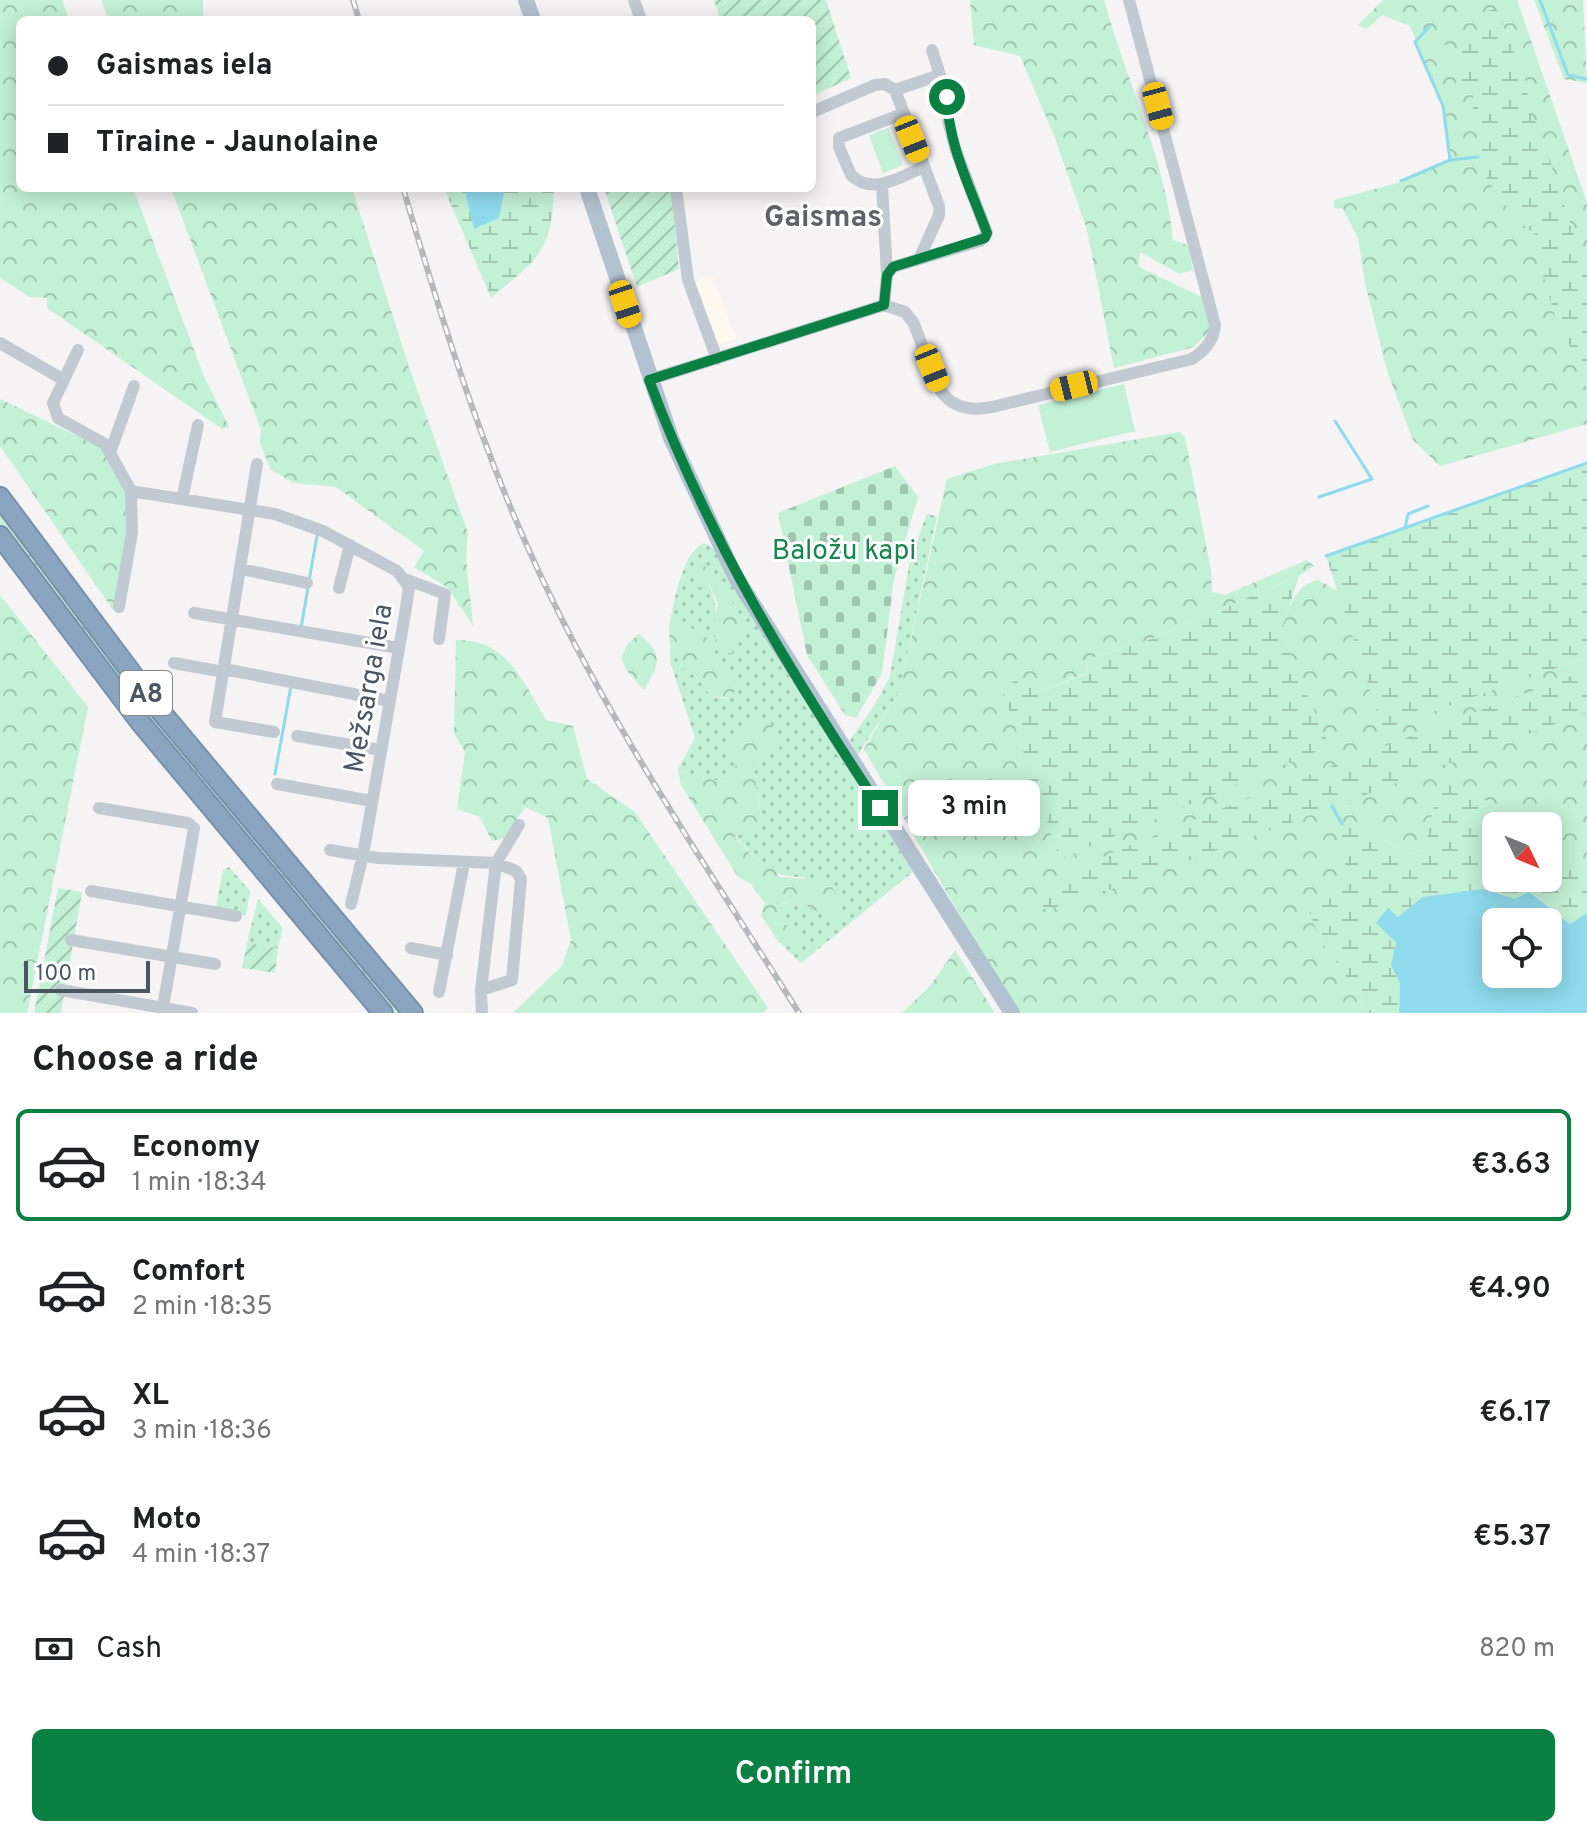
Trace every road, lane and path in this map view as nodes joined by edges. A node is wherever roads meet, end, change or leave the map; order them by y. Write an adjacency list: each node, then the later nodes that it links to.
1 (1129, 0): 13 (street)
2 (932, 50): 3 (street)
3 (940, 75): 4 (street); 11 (street)
4 (895, 90): 5 (street); 6 (street)
5 (816, 110)
6 (902, 114): 7 (street); 8 (street)
7 (923, 167): 8 (street); 11 (street)
8 (882, 185): 12 (street)
9 (588, 192): 18 (main road)
10 (677, 192): 16 (street)
11 (920, 257): 12 (street)
12 (887, 275): 13 (street)
13 (884, 305): 16 (street)
14 (0, 343): 17 (street)
15 (78, 350): 17 (street)
16 (717, 359): 18 (street)
17 (64, 380): 21 (street)
18 (649, 380): 69 (main road)
19 (134, 386): 21 (street)
20 (198, 425): 25 (street)
21 (111, 450): 23 (street)
22 (257, 464): 26 (street)
23 (131, 491): 25 (street, Mežsarga iela); 33 (street)
24 (0, 497): 67 (highway, A8)
25 (182, 499): 26 (street, Mežsarga iela)
26 (251, 511): 28 (street, Mežsarga iela); 29 (street)
27 (0, 536): 66 (highway, A8)
28 (350, 545): 30 (street, Mežsarga iela); 32 (street)
29 (242, 569): 31 (street); 35 (street)
30 (405, 579): 36 (street); 37 (street, Mežsarga iela)
31 (307, 583)
32 (339, 588)
33 (119, 607)
34 (194, 613): 35 (street)
35 (233, 621): 37 (street); 39 (street)
36 (439, 639)
37 (399, 648): 40 (street, Mežsarga iela)
38 (174, 663): 39 (street)
39 (224, 670): 40 (street); 41 (street)
40 (390, 701): 43 (street, Mežsarga iela)
41 (274, 732)
42 (297, 736): 43 (street)
43 (381, 750): 45 (street, Mežsarga iela)
44 (277, 784): 45 (street)
45 (372, 801): 49 (street, Mežsarga iela)
46 (99, 808): 54 (street)
47 (519, 825): 51 (street)
48 (330, 850): 49 (street)
49 (363, 855): 50 (street); 53 (street, Mežsarga iela)
50 (464, 863): 51 (street); 58 (street)
51 (496, 863): 62 (street); 62 (street)
52 (91, 891): 54 (street)
53 (351, 904)
54 (180, 907): 55 (street); 59 (street)
55 (236, 916)
56 (71, 940): 59 (street)
57 (411, 948): 58 (street)
58 (447, 955): 63 (street)
59 (171, 958): 60 (street); 64 (street)
60 (215, 964)
61 (61, 990): 64 (street)
62 (481, 990): 68 (street)
63 (439, 992)
64 (162, 1010): 65 (street)
65 (192, 1013)
66 (383, 1013)
67 (413, 1013)
68 (482, 1013)
69 (1012, 1013)

